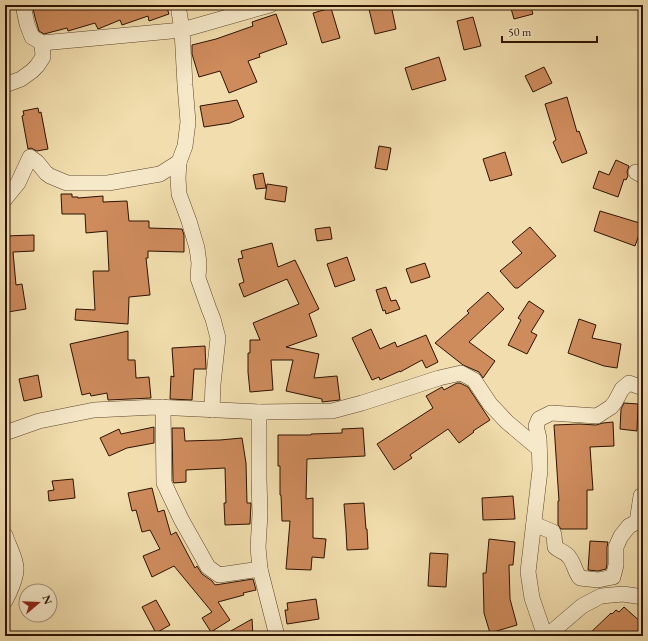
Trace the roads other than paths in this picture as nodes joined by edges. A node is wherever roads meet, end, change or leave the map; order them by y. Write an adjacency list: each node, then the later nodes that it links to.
1 (23, 5): 5 (street)
2 (178, 5): 4 (street)
3 (270, 5): 4 (street)
4 (182, 30): 5 (street); 7 (street)
5 (42, 44): 6 (street)
6 (5, 84)
7 (179, 162): 8 (street); 11 (street)
8 (5, 199)
9 (643, 388): 14 (street)
10 (163, 407): 11 (street); 13 (street); 18 (street)
11 (212, 410): 12 (street)
12 (259, 412): 14 (street); 18 (street)
13 (5, 433)
14 (539, 449): 16 (street)
15 (643, 495): 16 (street)
16 (534, 524): 22 (street)
17 (5, 535): 20 (street)
18 (260, 569): 21 (street)
19 (643, 597): 22 (street)
20 (5, 601)
21 (277, 636)
22 (546, 636)

